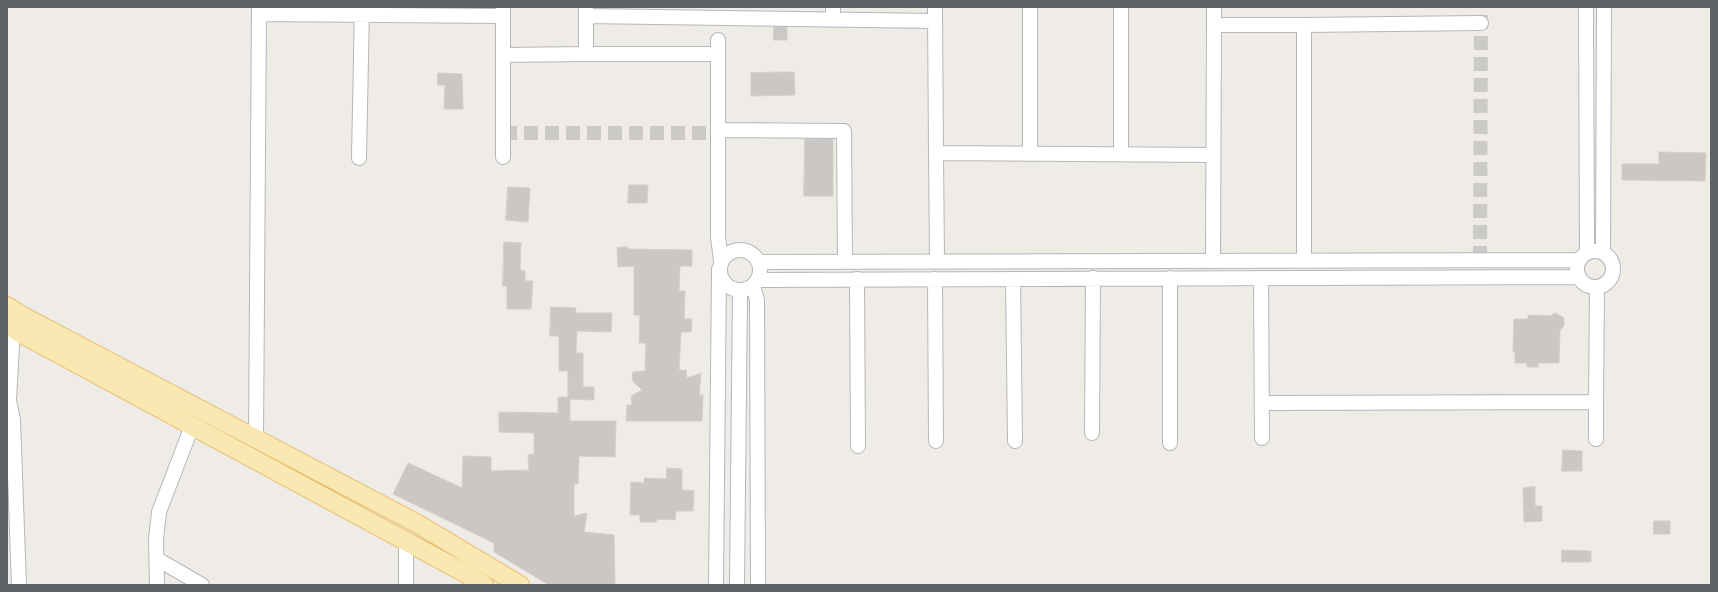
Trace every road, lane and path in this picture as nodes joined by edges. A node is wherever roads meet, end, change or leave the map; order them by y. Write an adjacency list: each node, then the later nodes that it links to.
1 (1030, 7): 21 (street)
2 (1121, 7): 22 (street)
3 (1214, 7): 13 (street)
4 (1586, 7): 27 (street)
5 (1604, 7): 26 (street)
6 (259, 10): 7 (street); 52 (street)
7 (362, 11): 8 (street); 25 (street)
8 (503, 12): 18 (street)
9 (586, 12): 10 (street); 16 (street)
10 (833, 13): 11 (street)
11 (935, 14): 20 (street)
12 (1481, 23): 14 (street)
13 (1214, 25): 14 (street); 23 (street)
14 (1304, 25): 29 (street)
15 (718, 40): 17 (street)
16 (586, 54): 17 (street); 18 (street)
17 (718, 54): 19 (street)
18 (503, 55): 24 (street)
19 (718, 130): 32 (street); 33 (street)
20 (936, 153): 21 (street); 30 (street)
21 (1030, 154): 22 (street)
22 (1121, 154): 23 (street)
23 (1213, 155): 28 (street)
24 (503, 157)
25 (359, 158)
26 (1604, 252): 27 (street); 42 (street)
27 (1583, 256): 29 (street); 34 (street)
28 (1213, 260): 29 (street); 30 (street)
29 (1304, 260)
30 (937, 261): 32 (street)
31 (758, 262): 32 (street); 33 (street); 41 (street)
32 (845, 262)
33 (720, 265): 43 (street); 67 (street)
34 (1579, 277): 37 (street); 42 (street)
35 (1093, 278): 36 (street); 40 (street); 51 (street)
36 (1170, 278): 37 (street); 57 (street)
37 (1261, 278): 48 (street)
38 (857, 279): 39 (street); 41 (street); 58 (street)
39 (935, 279): 40 (street); 55 (street)
40 (1013, 279): 56 (street)
41 (756, 283): 43 (street); 69 (street)
42 (1597, 287): 47 (street)
43 (740, 291): 68 (street)
44 (7, 306): 46 (main road)
45 (10, 326): 46 (main road); 49 (street)
46 (98, 365): 50 (main road); 52 (main road)
47 (1596, 402): 48 (street); 54 (street)
48 (1262, 403): 53 (street)
49 (10, 420): 61 (street)
50 (192, 426): 59 (main road); 60 (street)
51 (1092, 433)
52 (256, 438): 66 (main road)
53 (1262, 438)
54 (1596, 439)
55 (936, 441)
56 (1015, 441)
57 (1170, 443)
58 (858, 446)
59 (406, 541): 64 (street); 65 (main road)
60 (156, 559): 62 (street); 63 (street)
61 (19, 585)
62 (157, 585)
63 (202, 585)
64 (406, 585)
65 (484, 585)
66 (520, 585)
67 (716, 585)
68 (737, 585)
69 (758, 585)

